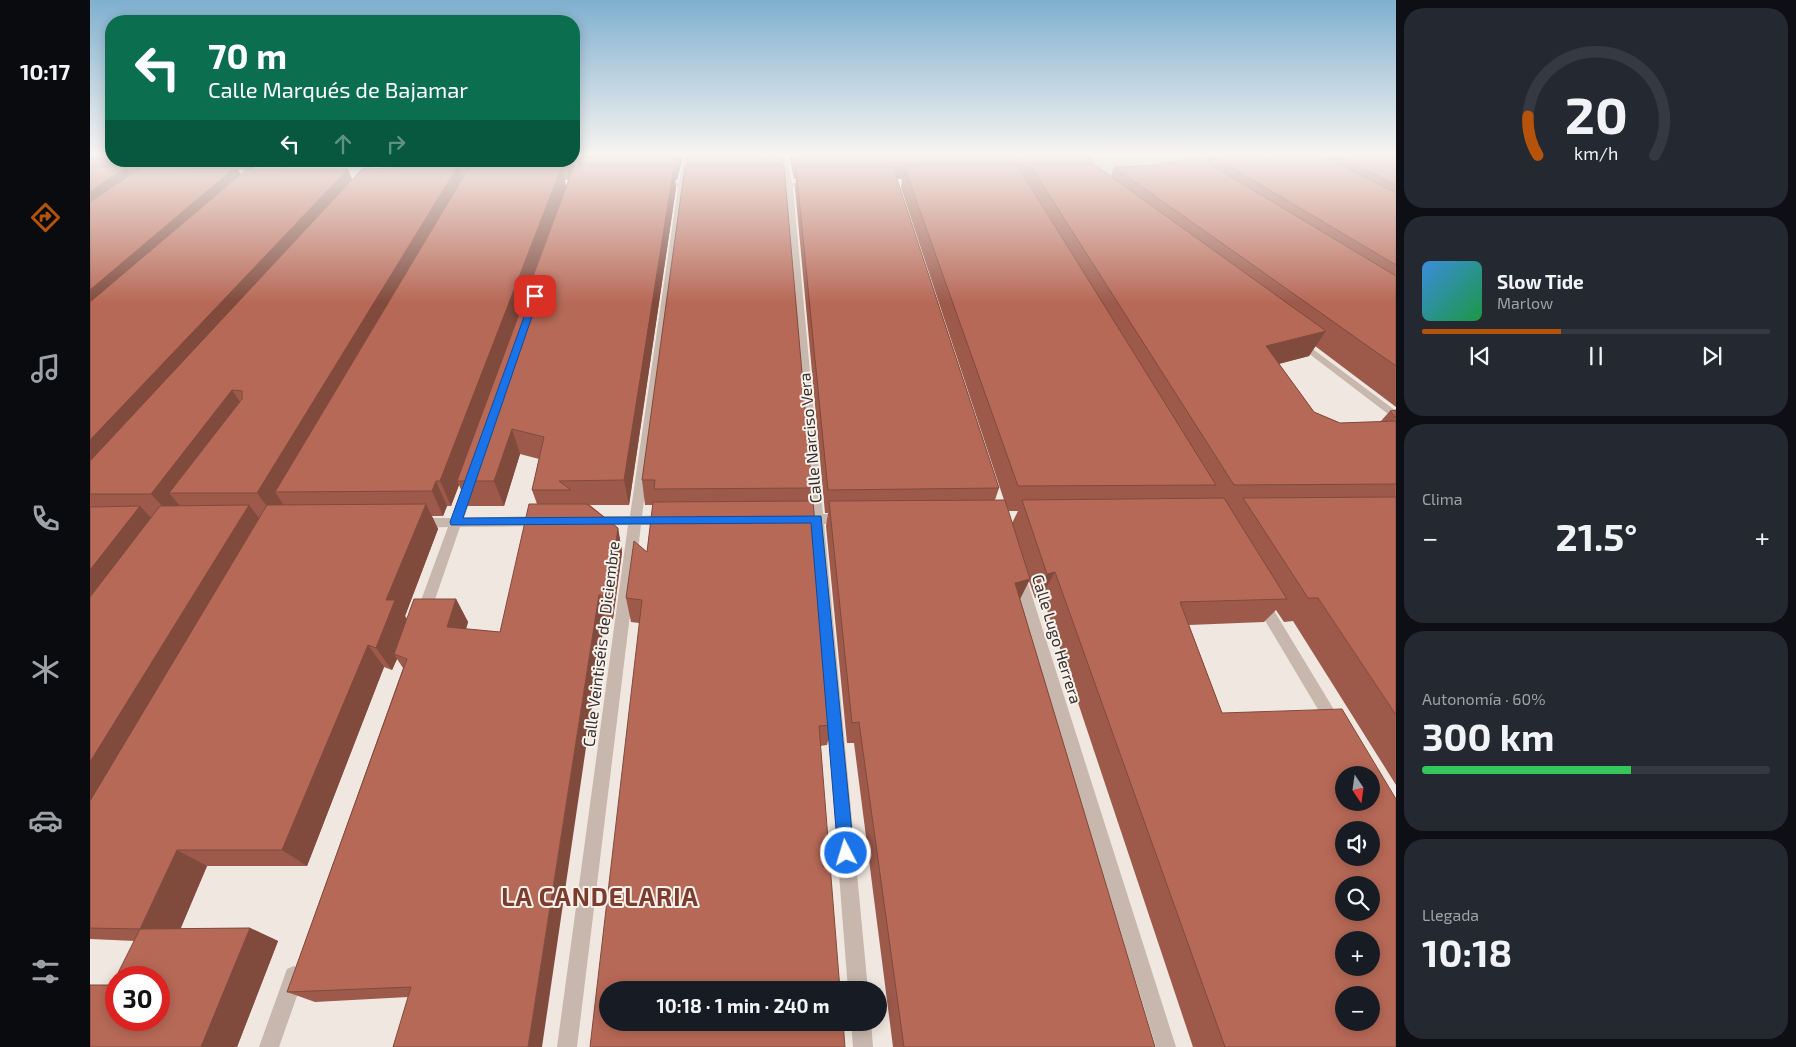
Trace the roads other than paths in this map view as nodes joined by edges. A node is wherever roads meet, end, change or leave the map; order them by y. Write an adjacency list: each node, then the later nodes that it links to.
1 (680, 205): 9 (street, Calle Veintiséis de Diciembre)
2 (791, 205): 7 (street, Calle Narciso Vera)
3 (1286, 333): 4 (street)
4 (1396, 416)
5 (475, 466): 13 (street)
6 (788, 519): 7 (street)
7 (816, 519): 8 (street); 20 (street, Calle Narciso Vera)
8 (855, 519)
9 (635, 520): 10 (street); 12 (street); 23 (street, Calle Veintiséis de Diciembre)
10 (683, 520)
11 (555, 521): 13 (street)
12 (585, 521)
13 (455, 522): 14 (street); 17 (street)
14 (406, 523)
15 (1016, 565): 25 (street, Calle Lugo Herrera)
16 (1255, 591): 18 (street)
17 (419, 625)
18 (1339, 733)
19 (299, 963): 22 (street)
20 (857, 981)
21 (862, 1031): 24 (street)
22 (269, 1047)
23 (567, 1047)
24 (863, 1047)
25 (1166, 1047)

